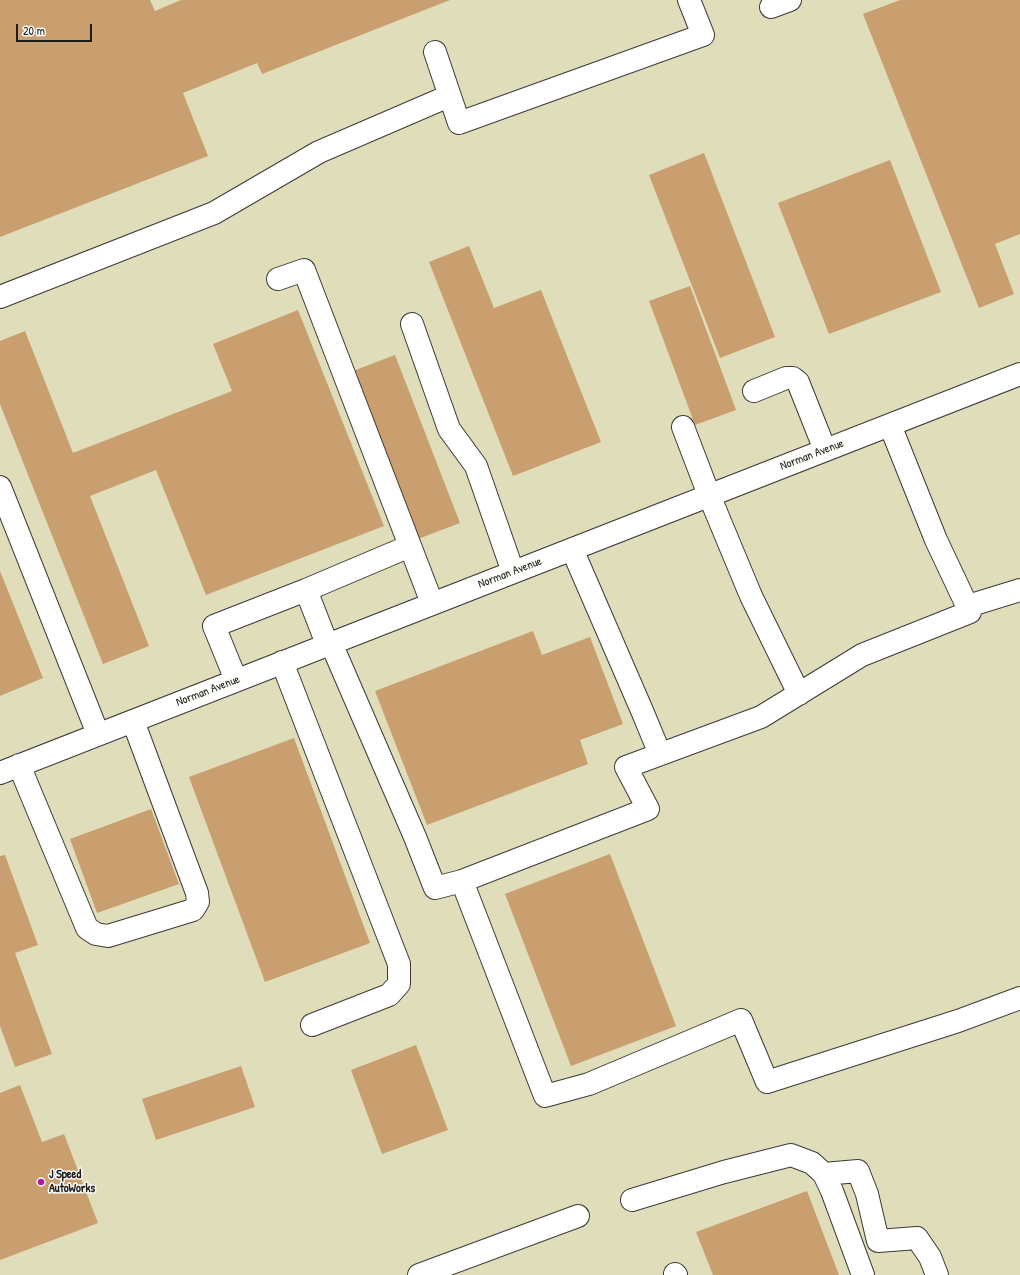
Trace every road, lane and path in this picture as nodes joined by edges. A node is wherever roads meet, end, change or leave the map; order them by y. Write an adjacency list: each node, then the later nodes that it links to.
1 (690, 0): 3 (street)
2 (435, 52): 3 (street)
3 (449, 96): 5 (street)
4 (278, 279): 14 (street)
5 (0, 297)
6 (412, 324): 16 (street)
7 (1020, 374): 9 (street, Norman Avenue)
8 (754, 391): 11 (street)
9 (890, 425): 11 (street, Norman Avenue); 20 (street)
10 (682, 427): 13 (street)
11 (825, 450): 13 (street, Norman Avenue)
12 (0, 487): 26 (street)
13 (709, 495): 15 (street, Norman Avenue); 24 (street)
14 (410, 546): 17 (street); 19 (street)
15 (572, 549): 16 (street, Norman Avenue); 27 (street)
16 (513, 572): 19 (street, Norman Avenue)
17 (306, 590): 21 (street); 23 (street)
18 (1020, 590): 20 (street)
19 (432, 604): 21 (street, Norman Avenue)
20 (968, 606): 24 (street)
21 (329, 644): 22 (street, Norman Avenue); 29 (street)
22 (282, 662): 23 (street, Norman Avenue); 31 (street)
23 (236, 680): 25 (street, Norman Avenue)
24 (799, 694): 27 (street)
25 (133, 721): 26 (street, Norman Avenue); 28 (street)
26 (98, 734): 28 (street, Norman Avenue)
27 (660, 754): 29 (street)
28 (9, 769)
29 (462, 881): 30 (street)
30 (1020, 998)
31 (312, 1025)
32 (824, 1174): 33 (street); 36 (street); 37 (street)
33 (632, 1200)
34 (578, 1216): 35 (street)
35 (419, 1275)
36 (863, 1275)
37 (937, 1275)

